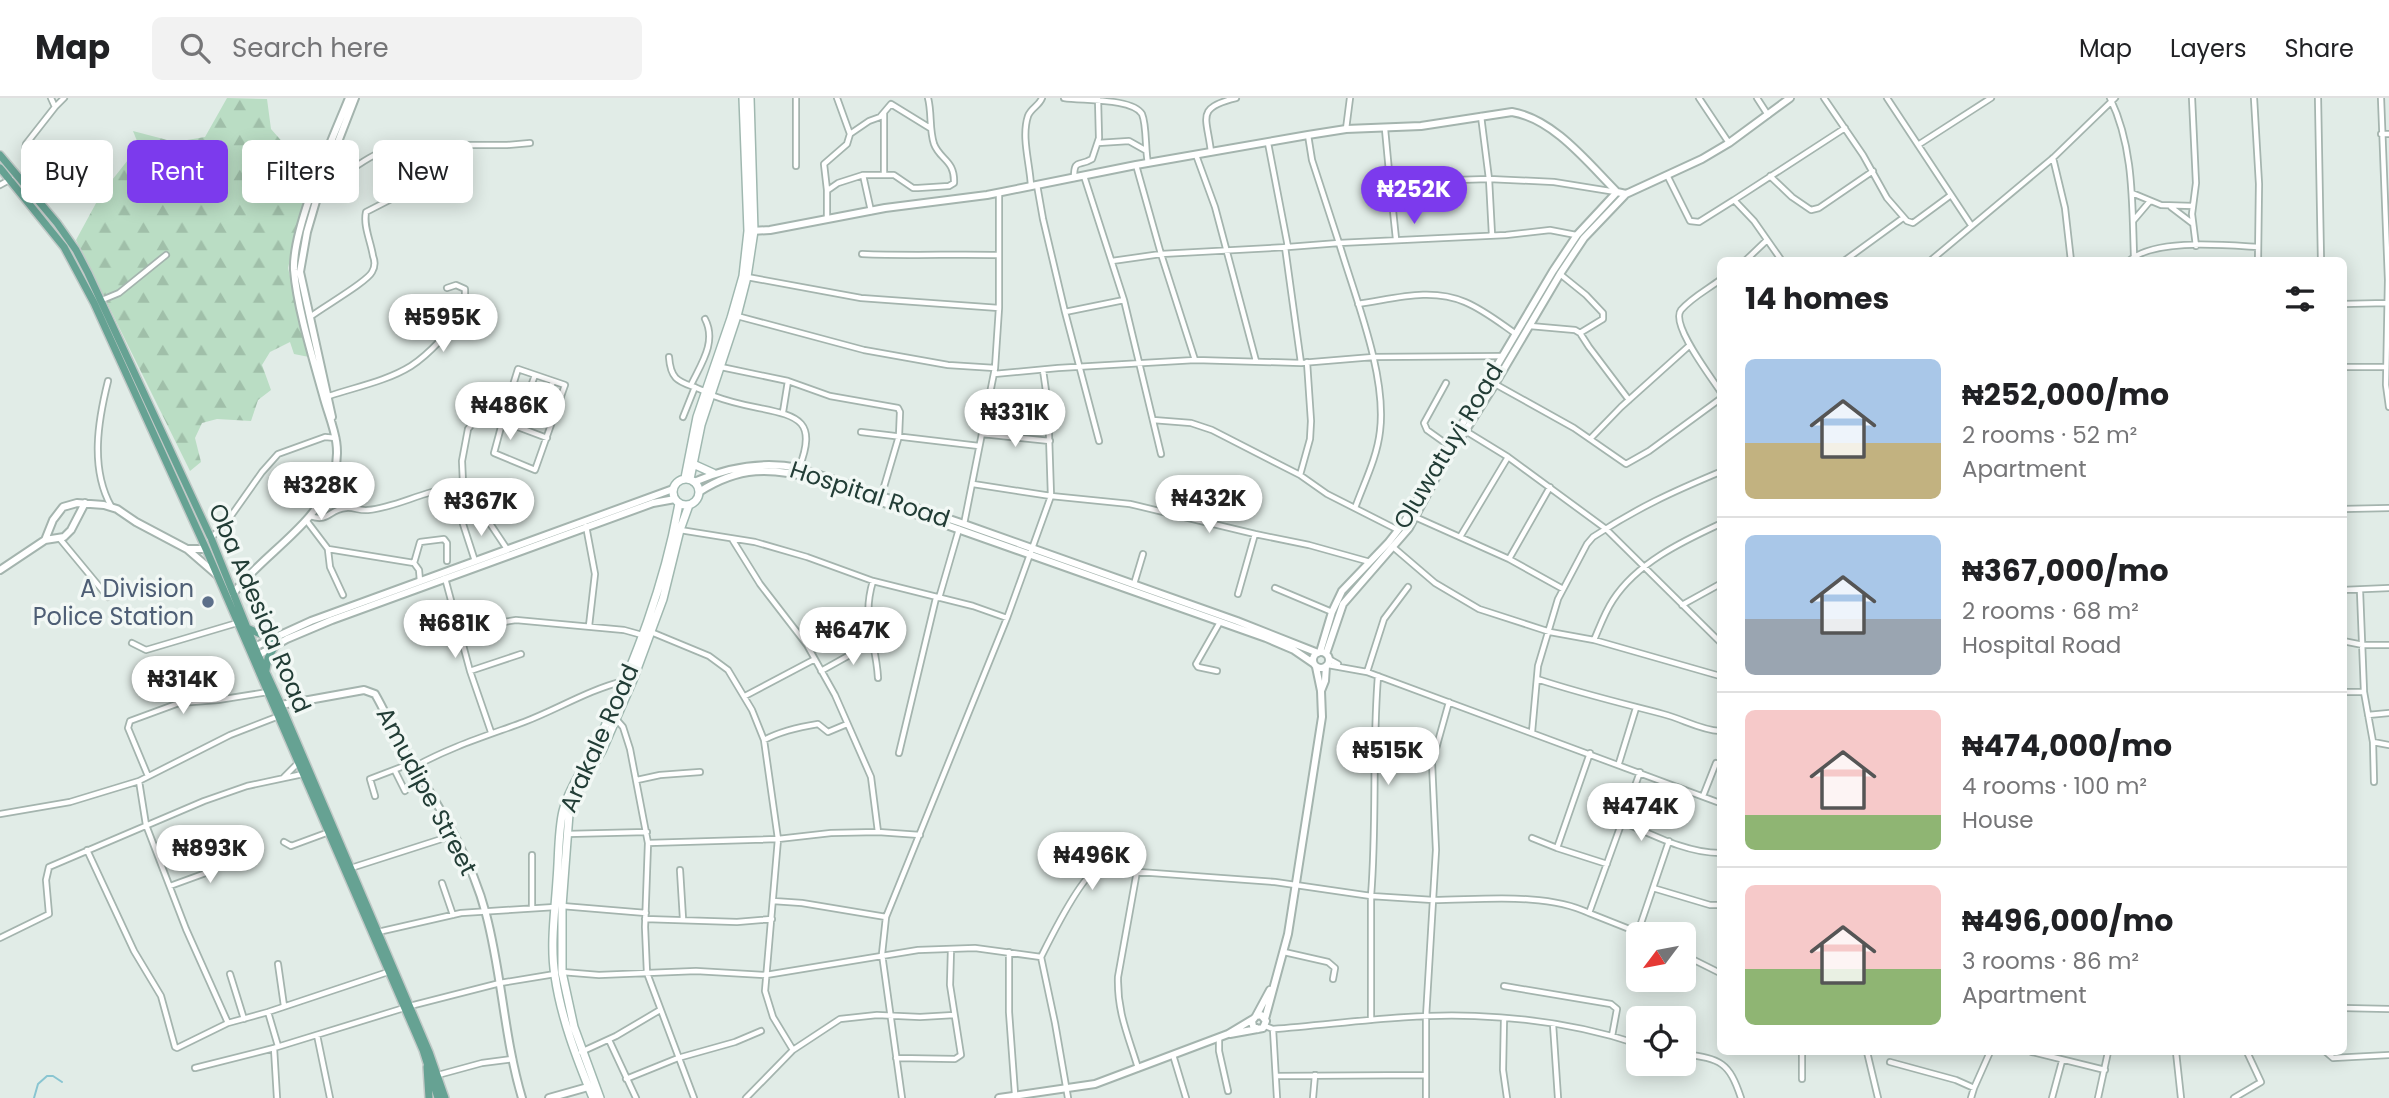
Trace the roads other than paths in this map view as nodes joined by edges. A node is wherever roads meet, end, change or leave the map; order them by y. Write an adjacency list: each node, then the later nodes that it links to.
1 (51, 98): 29 (street)
2 (64, 98): 29 (street)
3 (349, 98): 170 (street)
4 (355, 98): 43 (street)
5 (743, 98): 33 (main road)
6 (750, 98): 33 (main road)
7 (796, 98): 57 (street)
8 (837, 98): 38 (street)
9 (897, 98): 28 (street)
10 (928, 98): 34 (street)
11 (1042, 98): 71 (street)
12 (1064, 98): 25 (street)
13 (1236, 98): 26 (street)
14 (1350, 98): 36 (street)
15 (1699, 98): 44 (street)
16 (1757, 98): 31 (street)
17 (1790, 98): 31 (street)
18 (1824, 98): 35 (street)
19 (1889, 98): 49 (street)
20 (1991, 98): 49 (street)
21 (2192, 98): 85 (street)
22 (2254, 98): 100 (street)
23 (2318, 98): 114 (street)
24 (2381, 98): 39 (street)
25 (1098, 99): 46 (street); 50 (street)
26 (1223, 99): 51 (street)
27 (2112, 99): 54 (street); 75 (street)
28 (896, 105): 30 (street); 34 (street)
29 (55, 107): 42 (street)
30 (884, 113): 38 (street); 60 (street)
31 (1768, 115): 44 (street)
32 (1481, 116): 37 (street); 67 (street); 73 (street)
33 (748, 128): 92 (main road)
34 (931, 128): 60 (street)
35 (1845, 128): 59 (street); 64 (street)
36 (1346, 129): 37 (street); 41 (street)
37 (1385, 129): 68 (street)
38 (850, 134): 72 (street)
39 (2381, 134): 40 (street); 76 (street)
40 (2389, 134)
41 (1308, 135): 47 (street); 97 (street)
42 (29, 140)
43 (339, 140)
44 (1729, 142): 62 (street)
45 (530, 143): 48 (street)
46 (1098, 143): 50 (street); 66 (street)
47 (1268, 143): 51 (street); 99 (street)
48 (473, 144)
49 (1918, 145): 78 (street)
50 (1145, 151): 55 (street)
51 (1211, 152): 53 (street)
52 (0, 155): 65 (main road, Oba Adesida Road)
53 (1196, 155): 55 (street); 101 (street)
54 (2053, 158): 91 (street); 112 (street)
55 (1148, 163): 56 (street)
56 (1136, 165): 63 (street); 104 (street)
57 (796, 166)
58 (0, 168): 65 (main road, Oba Adesida Road)
59 (1873, 171): 64 (street); 88 (street)
60 (884, 173): 61 (street)
61 (863, 175): 72 (street); 86 (street)
62 (1667, 175): 77 (street); 79 (street)
63 (1084, 176): 66 (street); 115 (street)
64 (1770, 176): 79 (street)
65 (13, 178): 69 (main road, Oba Adesida Road); 70 (street); 220 (main road, Oba Adesida Road)
66 (1074, 178): 71 (street)
67 (1489, 179): 68 (street); 73 (street); 93 (street)
68 (1390, 182): 95 (street)
69 (21, 185)
70 (0, 186)
71 (1034, 186): 74 (street); 126 (street)
72 (827, 190): 87 (street)
73 (1617, 192): 77 (street); 94 (street)
74 (999, 193): 86 (street); 106 (street)
75 (2132, 193): 80 (street); 89 (street)
76 (2386, 193): 102 (street)
77 (1626, 194): 116 (street)
78 (1951, 195): 88 (street); 91 (street)
79 (1734, 200): 96 (street)
80 (2150, 201): 84 (street); 89 (street)
81 (40, 203): 120 (main road, Oba Adesida Road)
82 (315, 203): 128 (street)
83 (384, 203): 128 (street)
84 (2169, 205): 85 (street); 90 (street)
85 (2193, 206): 90 (street)
86 (871, 211): 87 (street)
87 (827, 218): 92 (street)
88 (1903, 218): 110 (street)
89 (2133, 222): 107 (street)
90 (2192, 223): 98 (street)
91 (1971, 225): 111 (street)
92 (751, 231): 117 (main road)
93 (1492, 235): 94 (street); 95 (street)
94 (1577, 235): 116 (street)
95 (1396, 239): 97 (street)
96 (1767, 240): 108 (street); 109 (street)
97 (1339, 243): 99 (street); 123 (street)
98 (2196, 246): 100 (street); 107 (street)
99 (1286, 247): 101 (street); 140 (street)
100 (2258, 247): 113 (street)
101 (1227, 248): 104 (street); 138 (street)
102 (2387, 252): 122 (street)
103 (862, 254): 106 (street)
104 (1161, 254): 115 (street); 137 (street)
105 (166, 255): 120 (street)
106 (998, 256): 125 (street)
107 (2134, 256)
108 (1749, 257)
109 (1779, 257)
110 (1849, 257)
111 (1935, 257)
112 (2071, 257)
113 (2259, 257)
114 (2321, 257)
115 (1112, 261): 121 (street)
116 (1557, 272): 130 (street, Oluwatuyi Road); 131 (street); 132 (street, Oluwatuyi Road)
117 (745, 276): 125 (street); 127 (main road); 155 (main road)
118 (1717, 282): 133 (street)
119 (447, 288): 157 (street)
120 (102, 300): 216 (main road, Oba Adesida Road)
121 (1124, 300): 126 (street); 139 (street)
122 (2387, 303): 124 (street); 144 (street)
123 (1358, 304): 132 (street); 136 (street)
124 (2347, 304)
125 (999, 308): 146 (street)
126 (1065, 312): 142 (street)
127 (737, 316): 141 (main road); 146 (street)
128 (310, 318): 157 (street)
129 (705, 320): 153 (street)
130 (1530, 326): 131 (street); 152 (street, Oluwatuyi Road)
131 (1580, 333): 158 (street)
132 (1517, 334): 134 (street, Oluwatuyi Road)
133 (1690, 345): 154 (street); 158 (street)
134 (1503, 356): 136 (street); 181 (street, Oluwatuyi Road)
135 (669, 357): 153 (street)
136 (1373, 357): 140 (street); 202 (street)
137 (1195, 360): 138 (street); 139 (street)
138 (1256, 361): 140 (street)
139 (1138, 362): 142 (street); 168 (street)
140 (1304, 362): 189 (street)
141 (721, 367): 150 (street); 155 (main road)
142 (1079, 367): 145 (street); 180 (street)
143 (2347, 367): 144 (street)
144 (2386, 367): 156 (street)
145 (1043, 370): 146 (street); 179 (street)
146 (994, 371): 173 (street)
147 (535, 375): 149 (street); 160 (street); 162 (street)
148 (108, 381): 201 (street)
149 (553, 381): 165 (street); 167 (street)
150 (788, 381): 163 (street); 174 (street)
151 (1446, 383): 181 (street)
152 (1495, 384): 171 (street, Oluwatuyi Road); 178 (street)
153 (693, 386): 155 (street); 166 (street)
154 (1717, 386)
155 (708, 393): 163 (street); 185 (main road); 190 (main road)
156 (2388, 395): 161 (street)
157 (329, 396): 170 (street)
158 (1629, 400): 178 (street)
159 (1717, 401): 178 (street)
160 (506, 403): 162 (street); 164 (street)
161 (2389, 407)
162 (523, 408): 165 (street)
163 (783, 412): 186 (street)
164 (499, 413): 169 (street); 191 (street)
165 (542, 414): 167 (street)
166 (683, 417)
167 (555, 419): 177 (street)
168 (1153, 420): 183 (street); 189 (street)
169 (502, 421): 177 (street); 177 (street)
170 (333, 425): 175 (street); 176 (street)
171 (1464, 430): 184 (street); 206 (street, Oluwatuyi Road)
172 (861, 432): 174 (street)
173 (982, 435): 179 (street); 182 (street)
174 (899, 436): 182 (street); 196 (street)
175 (325, 437): 176 (street); 216 (street)
176 (337, 438): 205 (street)
177 (547, 438)
178 (1590, 439)
179 (1050, 441): 197 (street)
180 (1099, 441)
181 (1448, 445): 213 (street, Oluwatuyi Road)
182 (979, 446): 192 (street)
183 (1161, 454)
184 (1508, 457): 193 (street); 215 (street)
185 (693, 464): 187 (main road); 190 (main road)
186 (799, 468): 187 (street, Hospital Road); 196 (street, Hospital Road)
187 (713, 473): 190 (street, Hospital Road)
188 (1717, 473): 211 (street)
189 (1300, 475): 202 (street)
190 (690, 480): 194 (main road); 195 (main road)
191 (463, 483): 205 (street); 224 (street)
192 (973, 484): 197 (street); 210 (street)
193 (1550, 487): 211 (street); 227 (street)
194 (673, 488): 198 (main road); 224 (street)
195 (699, 492): 200 (main road); 210 (street, Hospital Road)
196 (881, 496): 210 (street, Hospital Road)
197 (1051, 496): 214 (street); 225 (street)
198 (677, 501): 200 (main road); 209 (street); 261 (main road, Arakale Road)
199 (85, 503): 201 (street); 218 (street); 219 (street)
200 (690, 505): 212 (main road, Arakale Road)
201 (111, 506): 222 (street)
202 (1354, 508): 213 (street)
203 (2389, 508): 204 (street)
204 (2347, 509)
205 (307, 517): 223 (street); 246 (street)
206 (1415, 517): 215 (street); 221 (street, Oluwatuyi Road)
207 (463, 524): 229 (street)
208 (1717, 525): 232 (street)
209 (586, 526): 235 (street); 256 (street)
210 (962, 527): 225 (street); 250 (street)
211 (1606, 529): 232 (street); 243 (street)
212 (680, 530): 217 (street); 259 (main road, Arakale Road)
213 (1398, 530): 230 (street, Oluwatuyi Road)
214 (1255, 534): 230 (street); 247 (street)
215 (1460, 537): 227 (street)
216 (211, 538): 220 (street); 246 (main road, Oba Adesida Road)
217 (732, 538): 237 (street); 274 (street)
218 (60, 539): 219 (street); 249 (street)
219 (45, 540): 233 (street)
220 (204, 545): 222 (street); 234 (main road, Oba Adesida Road)
221 (1393, 547): 252 (street, Oluwatuyi Road); 260 (street)
222 (187, 549): 234 (street)
223 (328, 550): 231 (street); 248 (street)
224 (507, 550): 229 (street)
225 (1032, 552): 238 (street); 253 (street); 254 (street)
226 (1143, 554): 238 (street)
227 (1509, 559): 243 (street)
228 (447, 561): 231 (street)
229 (475, 561): 236 (street)
230 (1371, 562): 252 (street, Oluwatuyi Road)
231 (414, 564): 236 (street)
232 (1644, 566): 251 (street); 263 (street)
233 (0, 570)
234 (216, 575): 255 (main road, Oba Adesida Road)
235 (445, 578): 258 (street); 267 (street)
236 (420, 581): 267 (street)
237 (873, 582): 250 (street); 264 (street)
238 (1133, 585): 273 (street)
239 (1717, 586): 251 (street)
240 (1408, 587): 280 (street)
241 (1275, 588): 252 (street)
242 (2389, 588): 245 (street)
243 (1563, 589): 260 (street)
244 (2347, 590): 245 (street)
245 (2360, 591): 268 (street)
246 (233, 594): 257 (main road, Oba Adesida Road)
247 (1238, 594)
248 (343, 595)
249 (108, 597)
250 (938, 598): 253 (street); 305 (street)
251 (1682, 605): 262 (street)
252 (1335, 613): 273 (street)
253 (1007, 618): 332 (street)
254 (1220, 622): 275 (street); 279 (street)
255 (237, 623): 266 (street); 270 (main road, Oba Adesida Road)
256 (589, 626): 258 (street); 261 (street)
257 (246, 627): 267 (main road); 270 (main road, Oba Adesida Road)
258 (461, 629): 277 (street)
259 (651, 632): 290 (street); 297 (main road, Arakale Road)
260 (1550, 632): 263 (street); 284 (street)
261 (643, 635): 285 (main road, Arakale Road)
262 (1717, 639)
263 (1594, 640): 281 (street)
264 (873, 642): 278 (street); 283 (street)
265 (2347, 642): 268 (street)
266 (132, 643)
267 (273, 643): 270 (street); 272 (street); 276 (main road)
268 (2362, 645): 269 (street); 287 (street)
269 (2389, 645)
270 (252, 648): 272 (main road, Oba Adesida Road)
271 (520, 654): 277 (street)
272 (255, 657): 276 (main road, Oba Adesida Road); 288 (main road, Oba Adesida Road)
273 (1325, 658): 275 (street); 275 (street); 280 (street); 286 (street)
274 (815, 659): 278 (street); 290 (street)
275 (1314, 665): 286 (street)
276 (265, 671): 292 (main road, Oba Adesida Road)
277 (470, 671): 301 (street)
278 (821, 671): 298 (street)
279 (1217, 671)
280 (1367, 672): 282 (street)
281 (1717, 675)
282 (1378, 677): 291 (street); 351 (street)
283 (878, 678)
284 (1537, 679): 293 (street); 300 (street)
285 (625, 681): 297 (main road, Arakale Road); 301 (street)
286 (1321, 691): 348 (street)
287 (2364, 691): 289 (street); 295 (street)
288 (268, 692): 296 (main road, Oba Adesida Road); 315 (street)
289 (2347, 692)
290 (745, 696): 302 (street)
291 (1449, 702): 300 (street); 352 (street)
292 (281, 705): 310 (street, Amudipe Street); 327 (main road, Oba Adesida Road)
293 (1636, 708): 299 (street); 308 (street)
294 (2389, 713): 295 (street)
295 (2368, 715): 303 (street)
296 (279, 716): 307 (main road, Oba Adesida Road); 315 (street)
297 (613, 716): 318 (street); 330 (main road, Arakale Road); 355 (main road, Arakale Road)
298 (847, 724): 302 (street); 329 (street)
299 (1717, 731)
300 (1532, 732): 306 (street)
301 (491, 733): 310 (street)
302 (764, 740): 334 (street)
303 (2373, 743): 304 (street); 319 (street)
304 (2389, 745)
305 (899, 753)
306 (1590, 754): 308 (street); 338 (street)
307 (299, 762): 314 (main road, Oba Adesida Road); 316 (street)
308 (1619, 763): 313 (street)
309 (1716, 763): 322 (street)
310 (413, 765): 311 (street); 331 (street, Amudipe Street)
311 (395, 771): 320 (street); 321 (street)
312 (700, 772): 318 (street)
313 (1640, 772): 322 (street); 325 (street)
314 (303, 774): 316 (street); 327 (main road, Oba Adesida Road)
315 (148, 776): 317 (street)
316 (284, 778): 326 (street)
317 (139, 780): 324 (street); 326 (street)
318 (637, 780): 328 (street)
319 (2374, 782)
320 (405, 791)
321 (375, 796)
322 (1703, 796): 323 (street)
323 (1717, 802)
324 (0, 814)
325 (1623, 822): 335 (street); 343 (street)
326 (146, 825): 339 (street); 349 (street)
327 (331, 831): 336 (street); 344 (main road, Oba Adesida Road); 375 (main road, Oba Adesida Road)
328 (647, 832): 330 (street); 337 (street)
329 (878, 832): 332 (street); 334 (street)
330 (567, 834): 355 (main road, Arakale Road)
331 (454, 835): 344 (street); 357 (street, Amudipe Street)
332 (920, 835): 361 (street)
333 (1532, 838): 338 (street)
334 (778, 839): 337 (street); 353 (street)
335 (1669, 841): 340 (street); 350 (street)
336 (284, 842)
337 (648, 844): 360 (street)
338 (1557, 848): 343 (street)
339 (87, 850): 367 (street); 398 (street)
340 (1717, 853)
341 (236, 854): 349 (street)
342 (532, 855): 356 (street)
343 (1607, 864): 358 (street)
344 (351, 868): 366 (main road, Oba Adesida Road)
345 (680, 870): 362 (street)
346 (1137, 871): 348 (street); 372 (street); 430 (street)
347 (442, 883): 359 (street)
348 (1296, 885): 351 (street); 370 (street)
349 (170, 886): 398 (street)
350 (1653, 888): 354 (street); 364 (street)
351 (1371, 896): 352 (street); 397 (street)
352 (1433, 900): 358 (street); 393 (street)
353 (774, 901): 361 (street); 363 (street)
354 (1717, 905)
355 (559, 906): 356 (street); 360 (street); 377 (main road, Arakale Road)
356 (532, 908): 357 (street)
357 (485, 911): 359 (street); 382 (street, Amudipe Street)
358 (1589, 913): 365 (street)
359 (453, 915): 366 (street)
360 (645, 916): 362 (street); 378 (street)
361 (886, 917): 371 (street)
362 (683, 919): 363 (street)
363 (772, 919): 380 (street)
364 (1643, 922)
365 (1626, 928)
366 (378, 932): 386 (main road, Oba Adesida Road)
367 (0, 938)
368 (951, 949): 369 (street); 371 (street); 392 (street)
369 (1009, 952): 372 (street); 442 (street)
370 (1284, 952): 381 (street); 384 (street)
371 (882, 954): 380 (street); 391 (street)
372 (1041, 957): 440 (street)
373 (1696, 961): 376 (street)
374 (278, 964): 385 (street)
375 (388, 972): 385 (street); 386 (main road, Oba Adesida Road)
376 (1717, 972)
377 (558, 973): 378 (street); 382 (street); 411 (main road, Arakale Road)
378 (647, 973): 380 (street); 389 (street)
379 (230, 974): 396 (street)
380 (766, 975): 410 (street)
381 (1333, 979)
382 (500, 983): 386 (street); 425 (street, Amudipe Street)
383 (1504, 986): 405 (street)
384 (1272, 988): 394 (street); 400 (street)
385 (284, 1006): 390 (street)
386 (407, 1007): 404 (street); 428 (main road, Oba Adesida Road); 432 (main road, Oba Adesida Road)
387 (2347, 1008): 388 (street)
388 (2389, 1009)
389 (660, 1010): 407 (street); 423 (street)
390 (268, 1012): 396 (street); 409 (street)
391 (890, 1015): 392 (street); 410 (street); 424 (street)
392 (954, 1015): 424 (street)
393 (1426, 1017): 395 (street); 397 (street); 433 (street)
394 (1254, 1018): 400 (street); 400 (street); 403 (street)
395 (1504, 1018): 399 (street); 462 (street)
396 (244, 1019): 398 (street)
397 (1371, 1020): 401 (street)
398 (228, 1023)
399 (1553, 1024): 405 (street); 463 (street)
400 (1263, 1025): 401 (street); 403 (street)
401 (1273, 1029): 435 (street)
402 (761, 1031): 423 (street)
403 (1228, 1034): 406 (street)
404 (317, 1035): 409 (street); 444 (street)
405 (1612, 1036): 408 (street)
406 (1219, 1038): 412 (street); 441 (street)
407 (609, 1040): 411 (street); 436 (street)
408 (1626, 1040)
409 (276, 1047): 429 (street); 443 (street)
410 (793, 1050): 454 (street)
411 (579, 1053): 438 (main road, Arakale Road); 451 (main road, Arakale Road)
412 (1173, 1055): 430 (street); 458 (street)
413 (1802, 1055): 437 (street)
414 (1868, 1055): 465 (street)
415 (1989, 1055): 439 (street)
416 (2042, 1055): 426 (street)
417 (2108, 1055): 431 (street)
418 (2176, 1055): 469 (street)
419 (2248, 1055): 470 (street)
420 (2330, 1055): 421 (street)
421 (2389, 1055)
422 (1696, 1056): 464 (street)
423 (678, 1058): 436 (street); 453 (street)
424 (896, 1058): 455 (street)
425 (513, 1059): 432 (street); 448 (street, Amudipe Street)
426 (2062, 1061): 431 (street); 467 (street)
427 (1890, 1062): 439 (street)
428 (427, 1063): 445 (main road); 446 (main road, Oba Adesida Road)
429 (195, 1068)
430 (1138, 1068): 440 (street)
431 (2105, 1070): 468 (street)
432 (438, 1074): 447 (main road, Oba Adesida Road)
433 (1426, 1074): 434 (street); 461 (street)
434 (1315, 1075): 435 (street); 460 (street)
435 (1276, 1076): 459 (street)
436 (626, 1079): 452 (street)
437 (1802, 1079)
438 (588, 1087): 449 (street); 450 (main road, Arakale Road)
439 (1974, 1088): 466 (street)
440 (1066, 1090): 442 (street); 457 (street)
441 (1228, 1091)
442 (1015, 1094): 456 (street)
443 (277, 1098)
444 (330, 1098)
445 (429, 1098)
446 (438, 1098)
447 (444, 1098)
448 (522, 1098)
449 (549, 1098)
450 (593, 1098)
451 (600, 1098)
452 (636, 1098)
453 (694, 1098)
454 (746, 1098)
455 (902, 1098)
456 (999, 1098)
457 (1068, 1098)
458 (1186, 1098)
459 (1277, 1098)
460 (1313, 1098)
461 (1426, 1098)
462 (1507, 1098)
463 (1558, 1098)
464 (1741, 1098)
465 (1878, 1098)
466 (1971, 1098)
467 (2052, 1098)
468 (2098, 1098)
469 (2181, 1098)
470 (2234, 1098)

